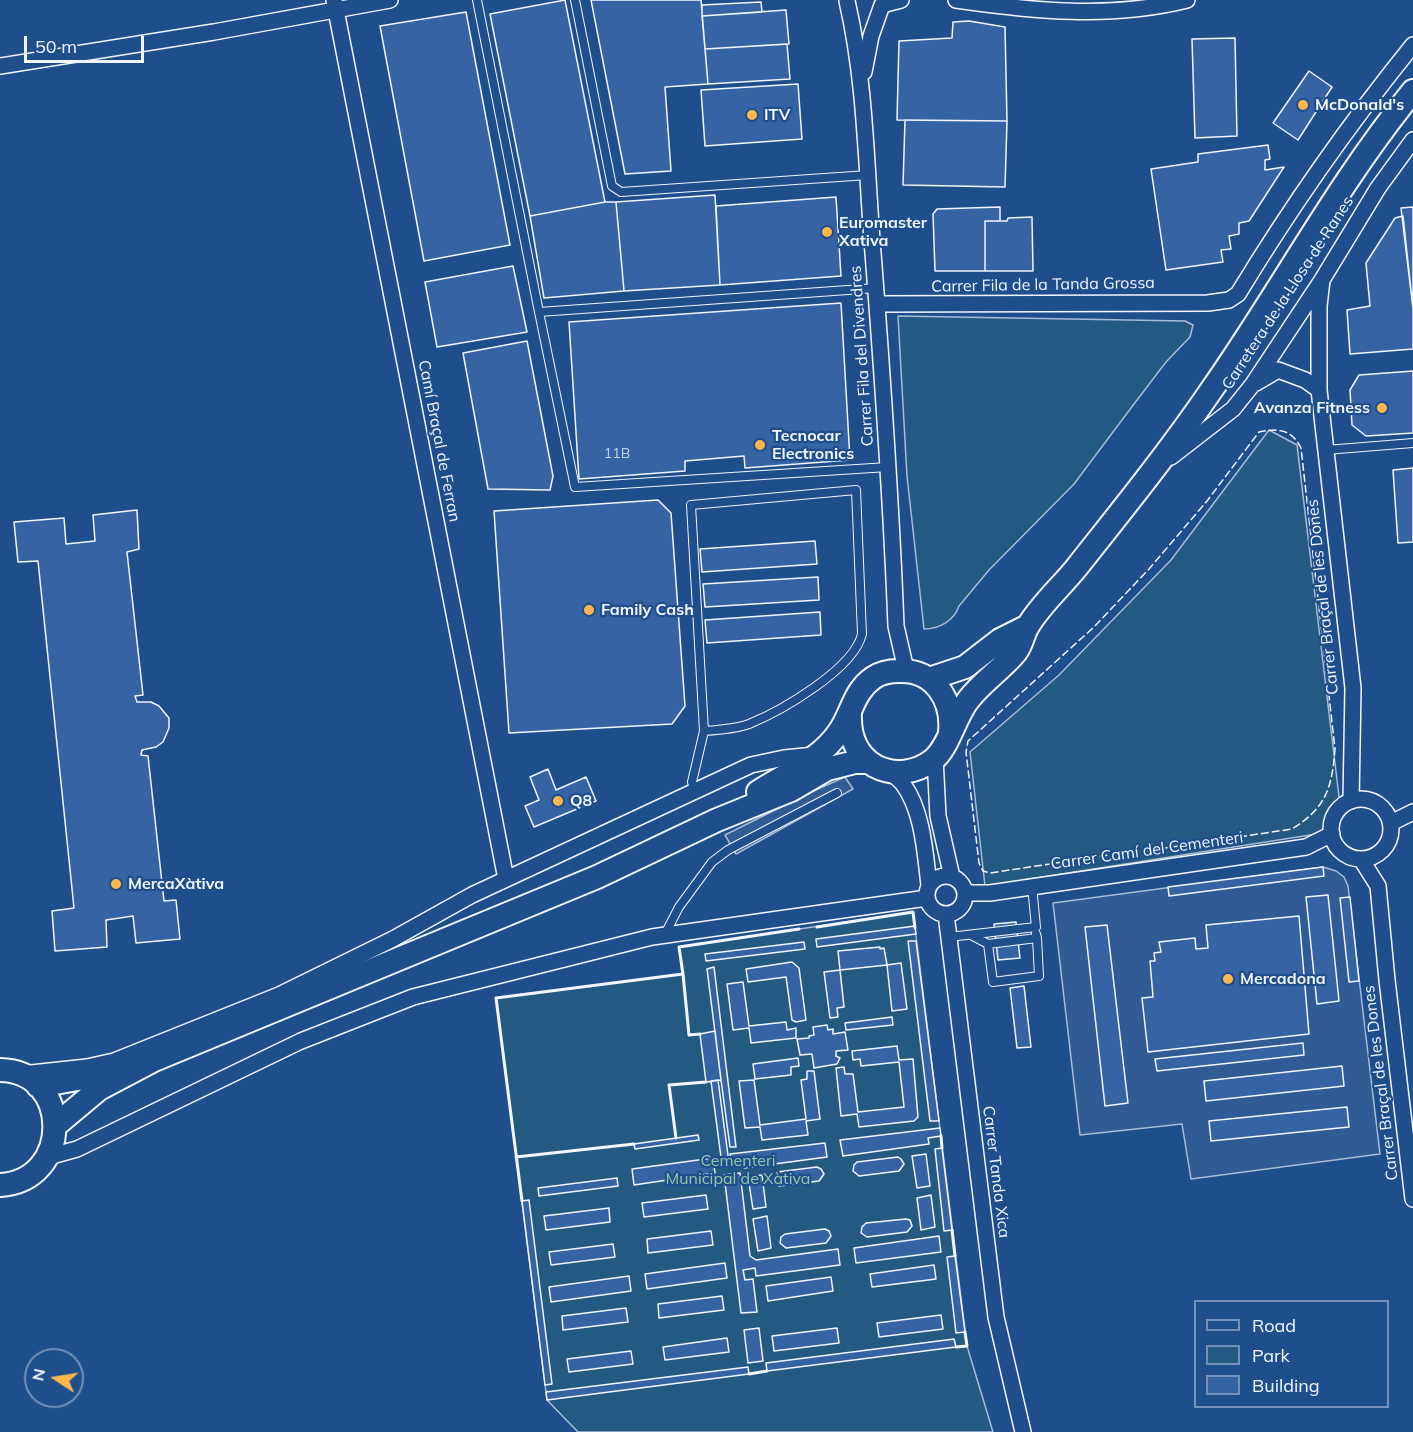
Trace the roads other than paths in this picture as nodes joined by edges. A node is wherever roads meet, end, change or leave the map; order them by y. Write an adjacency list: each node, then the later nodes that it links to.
1 (390, 0): 9 (street)
2 (477, 0): 18 (lane)
3 (575, 0): 15 (lane)
4 (847, 0): 8 (street); 12 (street, Carrer Fila del Divendres)
5 (901, 0): 8 (street)
6 (956, 0): 7 (street)
7 (1187, 0)
8 (884, 2): 12 (street, Carrer Fila del Divendres)
9 (335, 5): 11 (street); 43 (street, Camí Braçal de Ferran)
10 (1413, 45): 17 (street, Carrer Fila de la Tanda Grossa)
11 (0, 66)
12 (861, 84): 15 (street, Carrer Fila del Divendres)
13 (1413, 91): 24 (main road)
14 (1413, 140): 16 (street, Carretera de la Llosa de Ranes)
15 (868, 175): 17 (street, Carrer Fila del Divendres)
16 (1322, 280): 19 (street, Carretera de la Llosa de Ranes); 20 (street, Carrer Braçal de les Dones)
17 (877, 296): 18 (lane); 23 (street, Carrer Fila del Divendres)
18 (539, 312): 23 (lane)
19 (1253, 384): 20 (street); 24 (street, Carretera de la Llosa de Ranes)
20 (1319, 390): 22 (street, Carrer Braçal de les Dones)
21 (1413, 443): 22 (lane)
22 (1326, 450): 36 (street, Carrer Braçal de les Dones)
23 (888, 467): 26 (street, Carrer Fila del Divendres)
24 (1149, 474): 25 (main road)
25 (1028, 626): 27 (main road); 30 (main road)
26 (898, 671): 27 (main road); 28 (main road)
27 (929, 679): 30 (main road)
28 (850, 713): 31 (main road); 33 (main road)
29 (704, 731): 29 (lane); 34 (lane)
30 (950, 732): 32 (main road)
31 (818, 755): 34 (street); 38 (main road)
32 (935, 758): 33 (main road); 42 (street)
33 (879, 767): 38 (main road); 45 (street)
34 (695, 793): 43 (street)
35 (837, 793): 50 (lane)
36 (1351, 801): 39 (street); 40 (street)
37 (1413, 812): 39 (street)
38 (717, 820): 54 (main road)
39 (1391, 823): 41 (street)
40 (1332, 834): 41 (street); 44 (street, Carrer Camí del Cementeri)
41 (1361, 859): 59 (street, Carrer Braçal de les Dones)
42 (952, 877): 45 (street); 46 (street)
43 (506, 879): 55 (street)
44 (1032, 886): 46 (street, Carrer Camí del Cementeri); 48 (lane)
45 (928, 892): 47 (street); 50 (street)
46 (965, 893): 47 (street)
47 (946, 914): 51 (street, Carrer Tanda Xica)
48 (1036, 927): 49 (lane); 52 (lane)
49 (971, 935): 51 (lane); 53 (lane)
50 (658, 937): 57 (street)
51 (949, 937): 60 (street, Carrer Tanda Xica)
52 (1037, 938): 53 (lane); 53 (lane)
53 (988, 944)
54 (154, 1060): 55 (main road); 56 (main road)
55 (13, 1073): 56 (main road)
56 (56, 1125): 57 (main road)
57 (48, 1156): 58 (main road)
58 (0, 1185)
59 (1413, 1199)
60 (1023, 1432)

